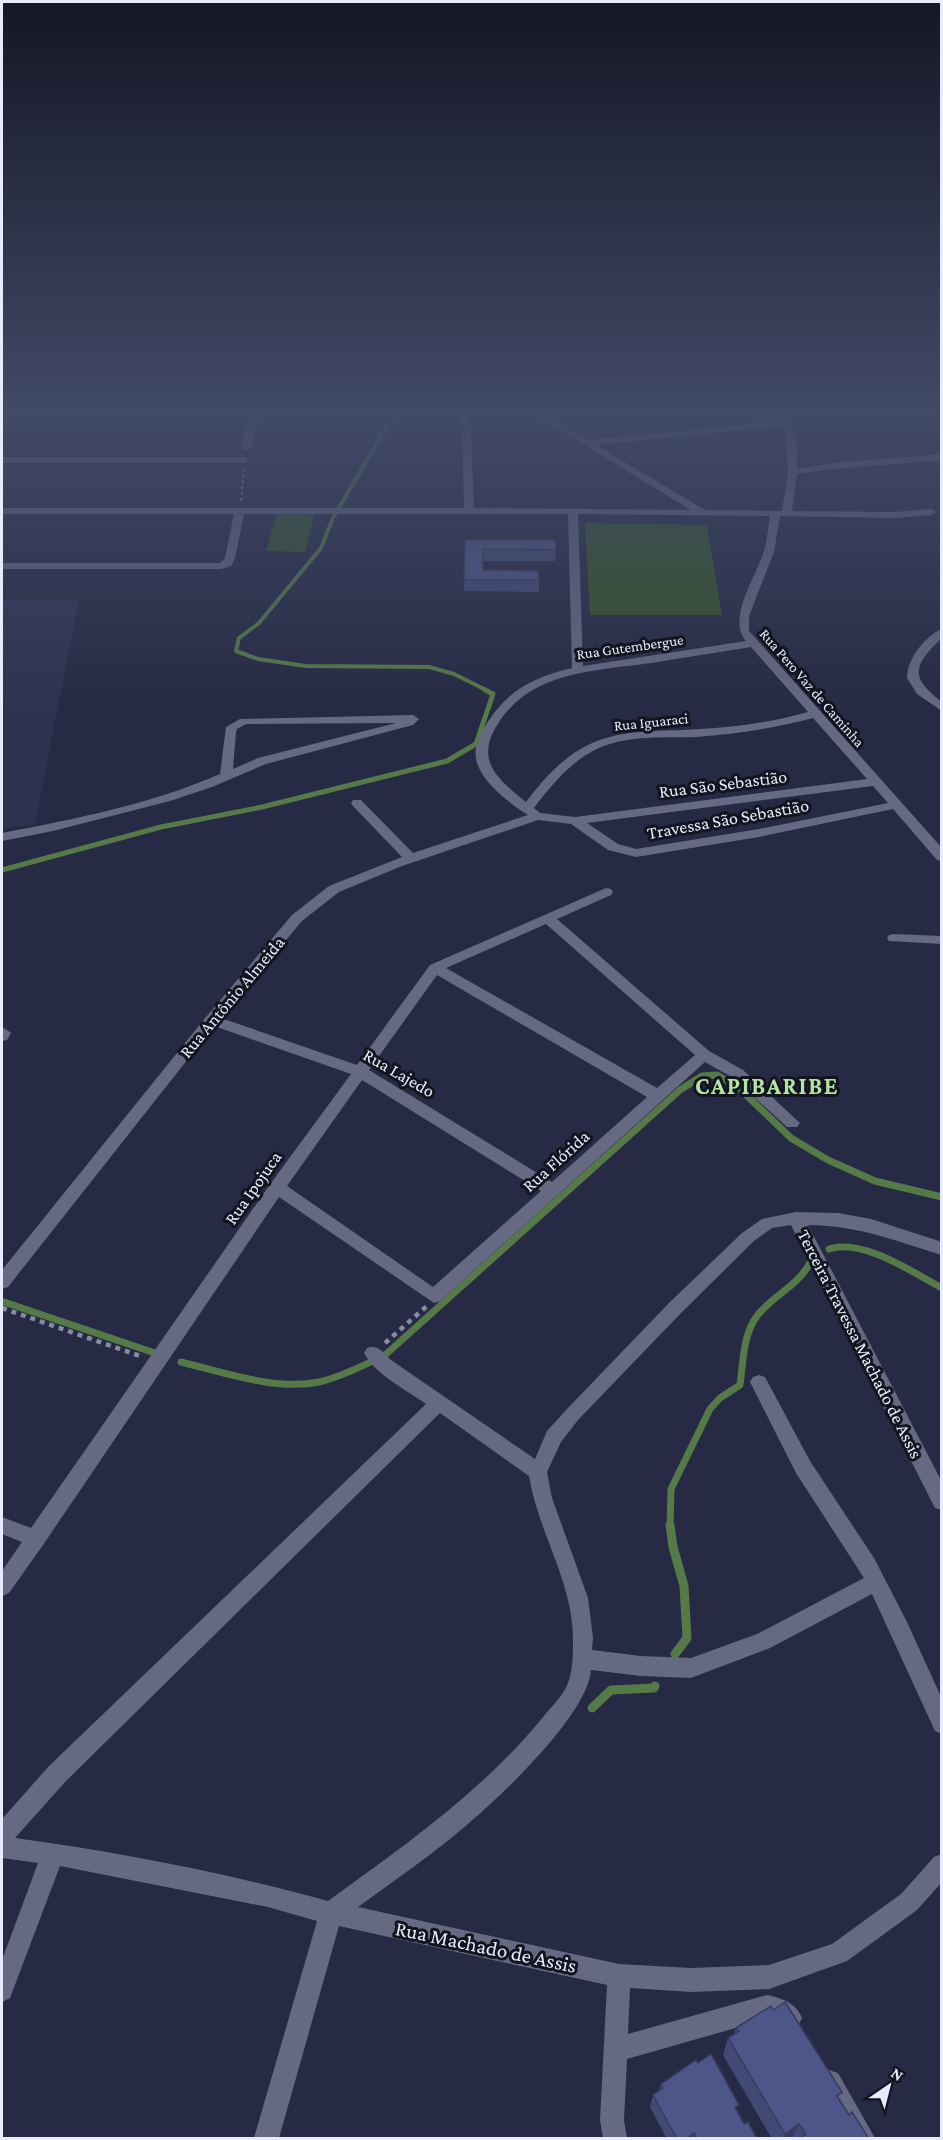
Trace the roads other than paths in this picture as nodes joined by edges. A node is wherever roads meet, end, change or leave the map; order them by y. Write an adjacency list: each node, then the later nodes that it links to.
1 (2, 511): 2 (street)
2 (240, 511): 3 (street); 8 (street)
3 (469, 511): 4 (street)
4 (573, 511): 5 (street); 11 (street)
5 (702, 512): 6 (street)
6 (782, 512): 7 (street); 10 (street, Rua Pero Vaz de Caminha)
7 (931, 512)
8 (2, 566)
9 (942, 632): 12 (street)
10 (753, 643): 11 (street, Rua Gutembergue); 13 (street, Rua Pero Vaz de Caminha)
11 (577, 668): 20 (street, Rua Gutembergue)
12 (942, 708)
13 (814, 714): 17 (street, Rua Pero Vaz de Caminha); 20 (street, Rua Iguaraci)
14 (331, 720): 15 (street); 15 (street); 16 (street)
15 (338, 742): 16 (street)
16 (226, 776): 22 (street)
17 (876, 782): 19 (street, Rua Pero Vaz de Caminha); 21 (street, Rua São Sebastião)
18 (357, 803): 24 (street)
19 (897, 806): 21 (street, Travessa São Sebastião); 23 (street, Rua Pero Vaz de Caminha)
20 (532, 813): 21 (street, Travessa São Sebastião); 24 (street, Rua Antônio Almeida)
21 (574, 821)
22 (2, 837)
23 (942, 857)
24 (411, 859): 30 (street, Rua Antônio Almeida)
25 (606, 892): 26 (street, Rua Ipojuca)
26 (547, 918): 29 (street, Rua Ipojuca); 31 (street)
27 (894, 938): 28 (street)
28 (942, 940)
29 (435, 968): 32 (street, Rua Ipojuca); 33 (street)
30 (211, 1020): 32 (street, Rua Lajedo); 39 (street, Rua Antônio Almeida)
31 (704, 1055): 33 (street, Rua Flórida); 34 (street)
32 (359, 1071): 35 (street, Rua Ipojuca); 36 (street, Rua Lajedo)
33 (658, 1096): 36 (street, Rua Flórida)
34 (792, 1123)
35 (277, 1187): 36 (street, Rua Flórida); 46 (street, Rua Ipojuca)
36 (553, 1190)
37 (796, 1218): 38 (street); 43 (street); 44 (street, Terceira Travessa Machado de Assis)
38 (942, 1249)
39 (3, 1277)
40 (379, 1359): 42 (street)
41 (759, 1382): 47 (street)
42 (440, 1402): 43 (street); 51 (street)
43 (538, 1472): 49 (street)
44 (942, 1502)
45 (2, 1526): 46 (street)
46 (36, 1539): 48 (street, Rua Ipojuca)
47 (876, 1581): 49 (street); 50 (street)
48 (2, 1587)
49 (583, 1659): 55 (street)
50 (942, 1724)
51 (2, 1835)
52 (2, 1847): 53 (street, Rua Machado de Assis)
53 (53, 1854): 55 (street, Rua Machado de Assis); 57 (street)
54 (942, 1865): 56 (street, Rua Machado de Assis)
55 (331, 1913): 56 (street, Rua Machado de Assis); 59 (street)
56 (619, 1976): 58 (street)
57 (2, 1990)
58 (615, 2050): 60 (street); 61 (street)
59 (266, 2139)
60 (615, 2139)
61 (863, 2139)

